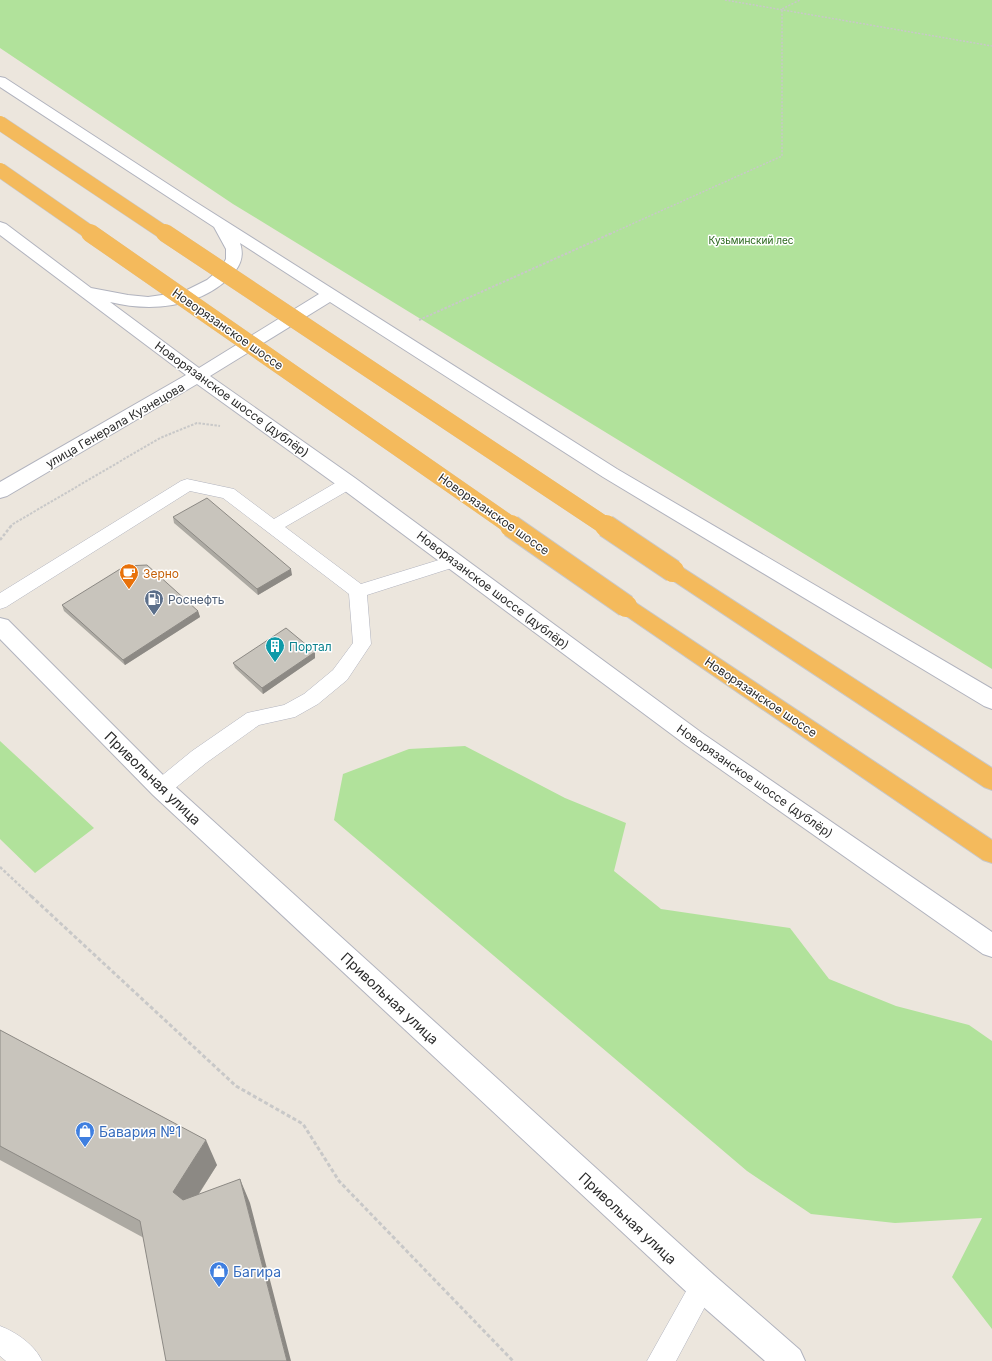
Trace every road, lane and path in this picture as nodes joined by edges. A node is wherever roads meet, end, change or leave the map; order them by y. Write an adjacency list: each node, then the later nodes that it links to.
1 (725, 0): 3 (path)
2 (800, 0): 3 (path)
3 (782, 9): 4 (path); 12 (path)
4 (992, 46)
5 (0, 81): 8 (main road)
6 (0, 123): 24 (highway, bridge)
7 (0, 170): 26 (highway, Новорязанское шоссе, bridge)
8 (218, 221): 10 (main road); 11 (main road)
9 (0, 227): 10 (main road, Новорязанское шоссе (дублёр))
10 (84, 289): 13 (main road, Новорязанское шоссе (дублёр))
11 (331, 294): 13 (main road, улица Генерала Кузнецова); 23 (main road)
12 (439, 312)
13 (198, 376): 15 (main road, Новорязанское шоссе (дублёр)); 16 (main road, улица Генерала Кузнецова)
14 (221, 426): 18 (path)
15 (348, 483): 17 (lane); 19 (main road, Новорязанское шоссе (дублёр))
16 (0, 491)
17 (274, 527): 20 (lane); 21 (lane)
18 (0, 540)
19 (455, 561): 20 (lane); 28 (main road, Новорязанское шоссе (дублёр))
20 (358, 591): 25 (lane)
21 (0, 602)
22 (0, 626): 25 (main road, Привольная улица)
23 (992, 700)
24 (992, 780)
25 (161, 788): 29 (main road, Привольная улица)
26 (992, 853)
27 (0, 867): 32 (path)
28 (992, 946)
29 (702, 1286): 33 (lane); 34 (main road, Привольная улица)
30 (0, 1339): 31 (lane)
31 (28, 1361)
32 (513, 1361)
33 (661, 1361)
34 (789, 1361)

